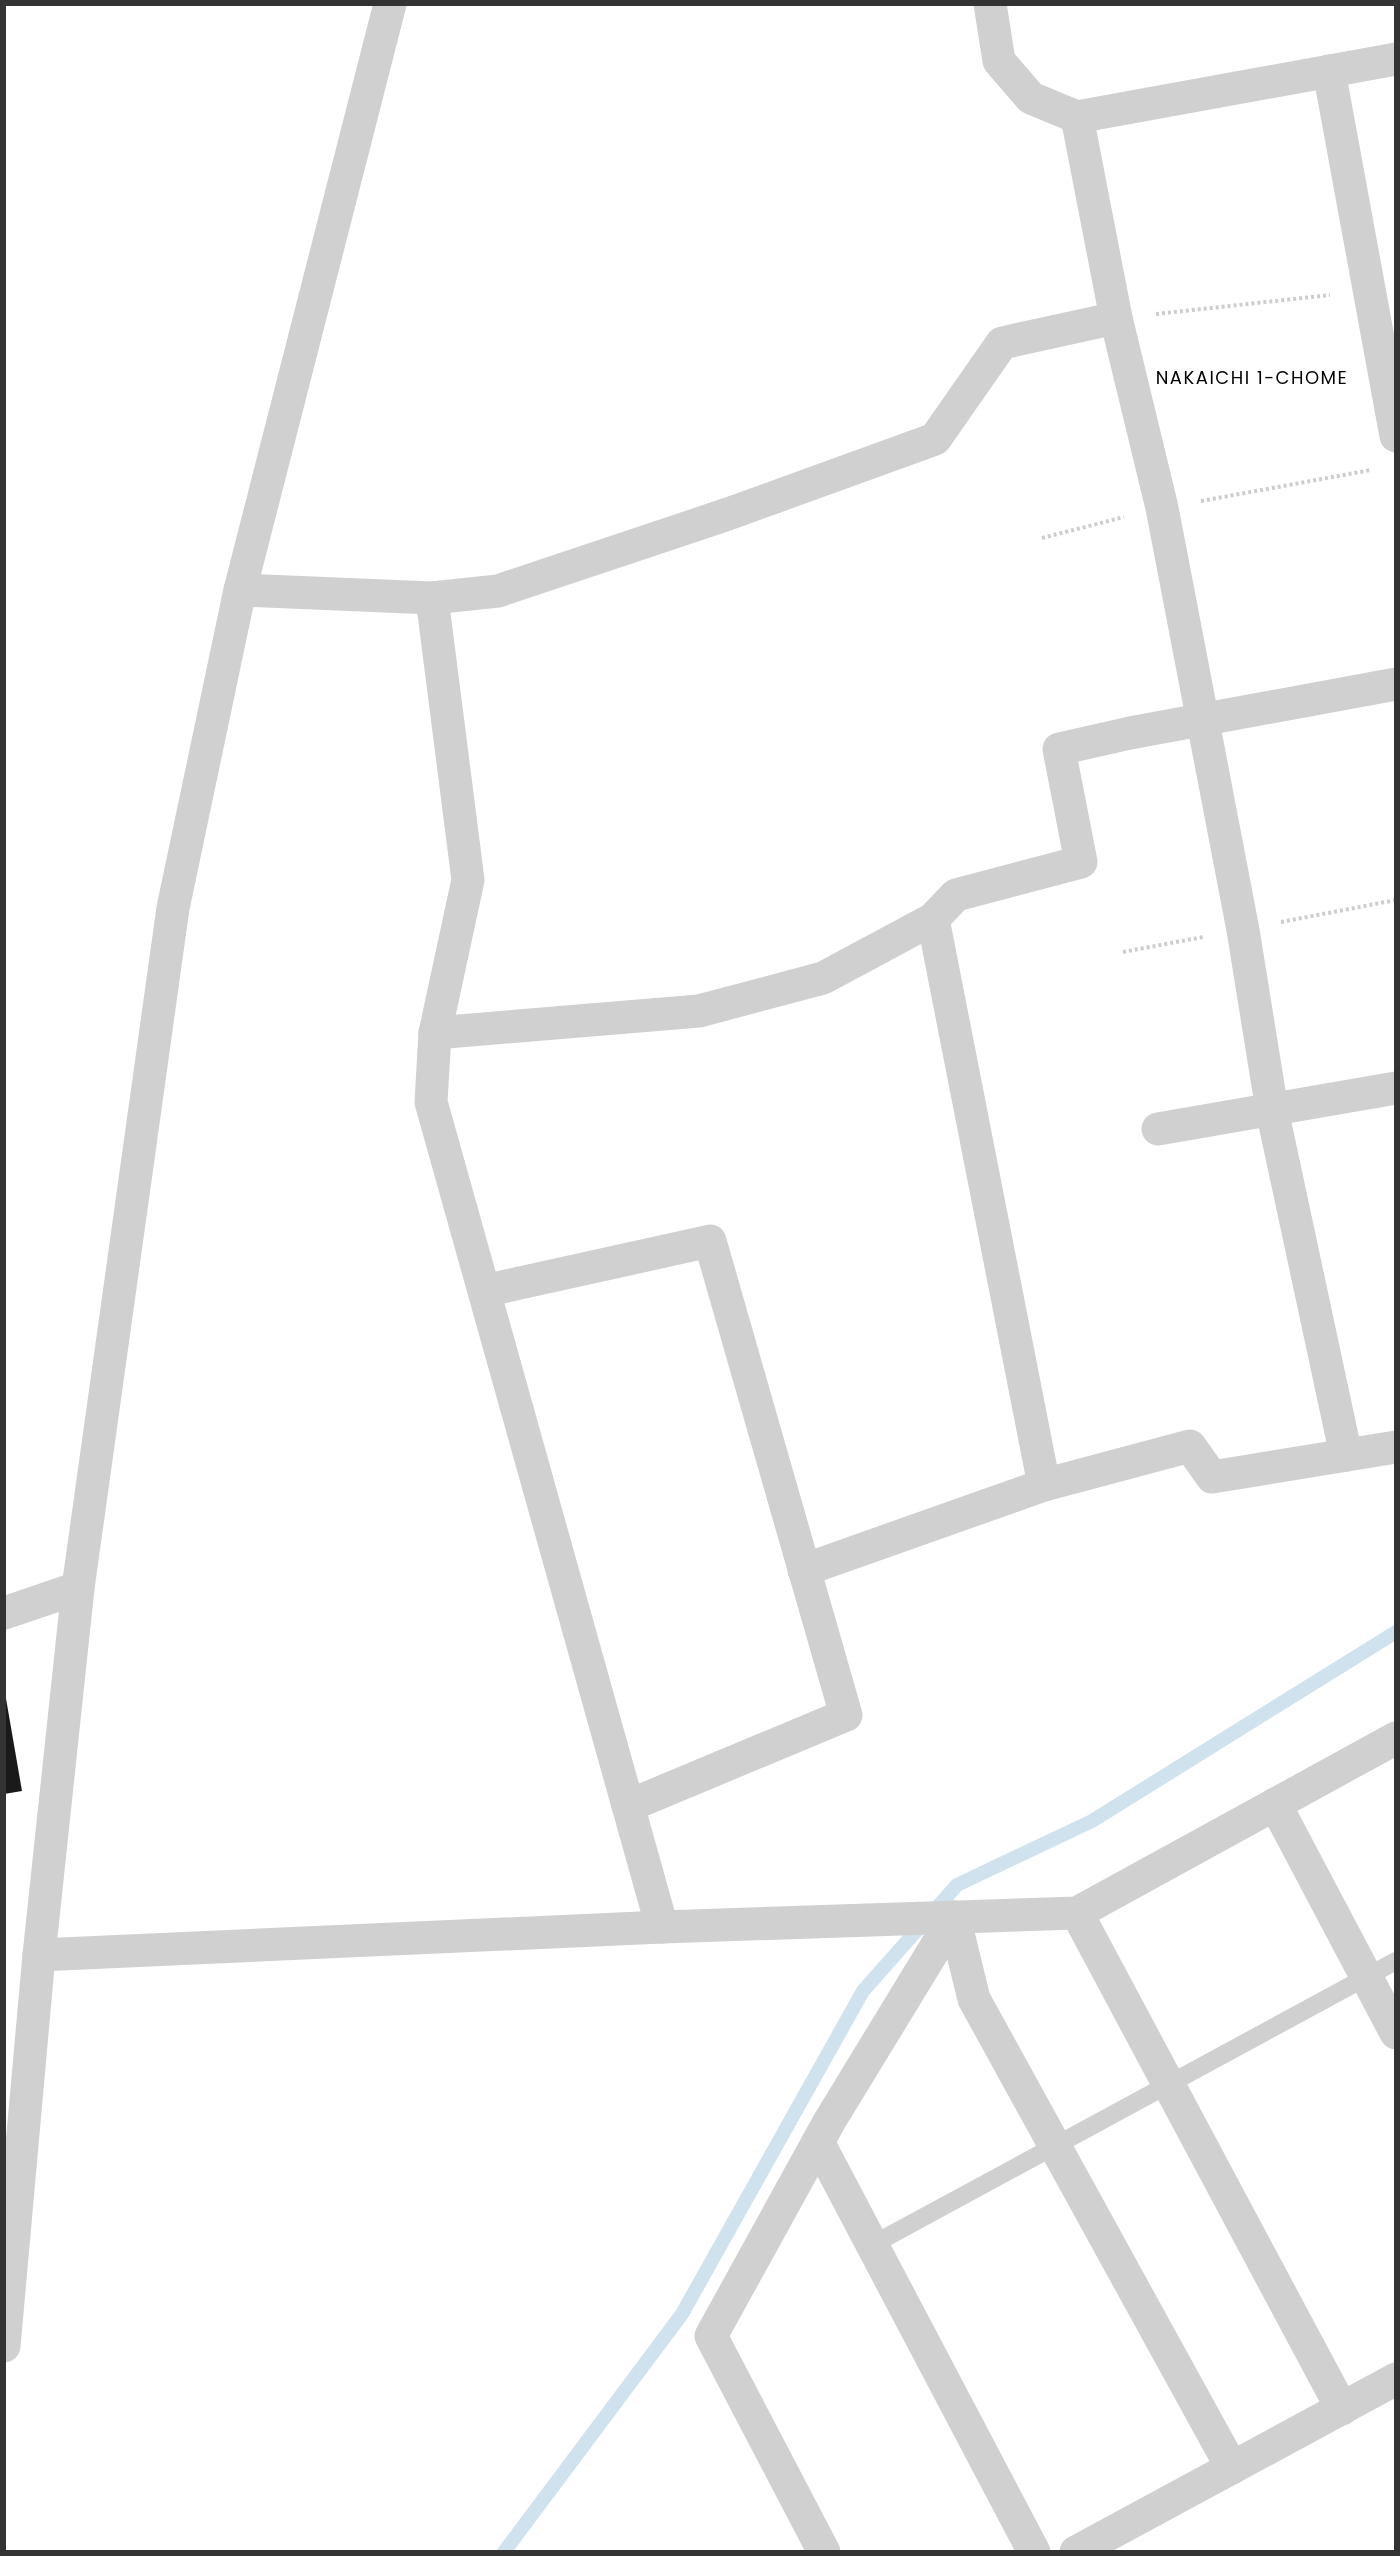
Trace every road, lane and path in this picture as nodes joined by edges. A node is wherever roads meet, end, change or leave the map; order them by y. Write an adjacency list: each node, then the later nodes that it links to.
1 (390, 4): 12 (street)
2 (990, 4): 5 (street)
3 (1395, 59): 4 (street)
4 (1329, 71): 5 (street); 6 (street)
5 (1077, 117): 7 (street)
6 (1369, 290): 7 (path); 8 (street)
7 (1116, 318): 10 (street); 13 (street)
8 (1395, 436)
9 (1372, 470): 10 (path)
10 (1162, 508): 11 (path); 15 (street)
11 (1042, 538)
12 (240, 590): 13 (street); 26 (street)
13 (432, 598): 17 (street)
14 (1395, 684): 15 (street)
15 (1202, 720): 16 (street); 19 (street)
16 (933, 919): 17 (street); 24 (street)
17 (435, 1033): 21 (street)
18 (1395, 1088): 19 (street)
19 (1272, 1110): 20 (street); 23 (street)
20 (1158, 1130)
21 (484, 1290): 25 (street); 30 (street)
22 (1395, 1447): 23 (street)
23 (1346, 1455): 24 (street)
24 (1044, 1485): 25 (street)
25 (804, 1570): 30 (street)
26 (78, 1588): 27 (street); 34 (street)
27 (4, 1613)
28 (1395, 1738): 29 (street)
29 (1275, 1804): 31 (street); 36 (street)
30 (628, 1806): 33 (street)
31 (1077, 1913): 32 (street); 38 (street)
32 (954, 1917): 33 (street); 39 (street); 40 (street)
33 (662, 1927): 34 (street)
34 (39, 1955): 42 (street)
35 (1395, 1961): 36 (lane)
36 (1366, 1977): 37 (street); 38 (lane)
37 (1395, 2033)
38 (1168, 2084): 40 (lane); 44 (street)
39 (818, 2142): 41 (street); 46 (street)
40 (1055, 2145): 41 (lane); 45 (street)
41 (872, 2245): 47 (street)
42 (4, 2346)
43 (1395, 2379): 44 (street)
44 (1342, 2409): 45 (street)
45 (1232, 2468): 48 (street)
46 (824, 2552)
47 (1034, 2552)
48 (1076, 2552)

